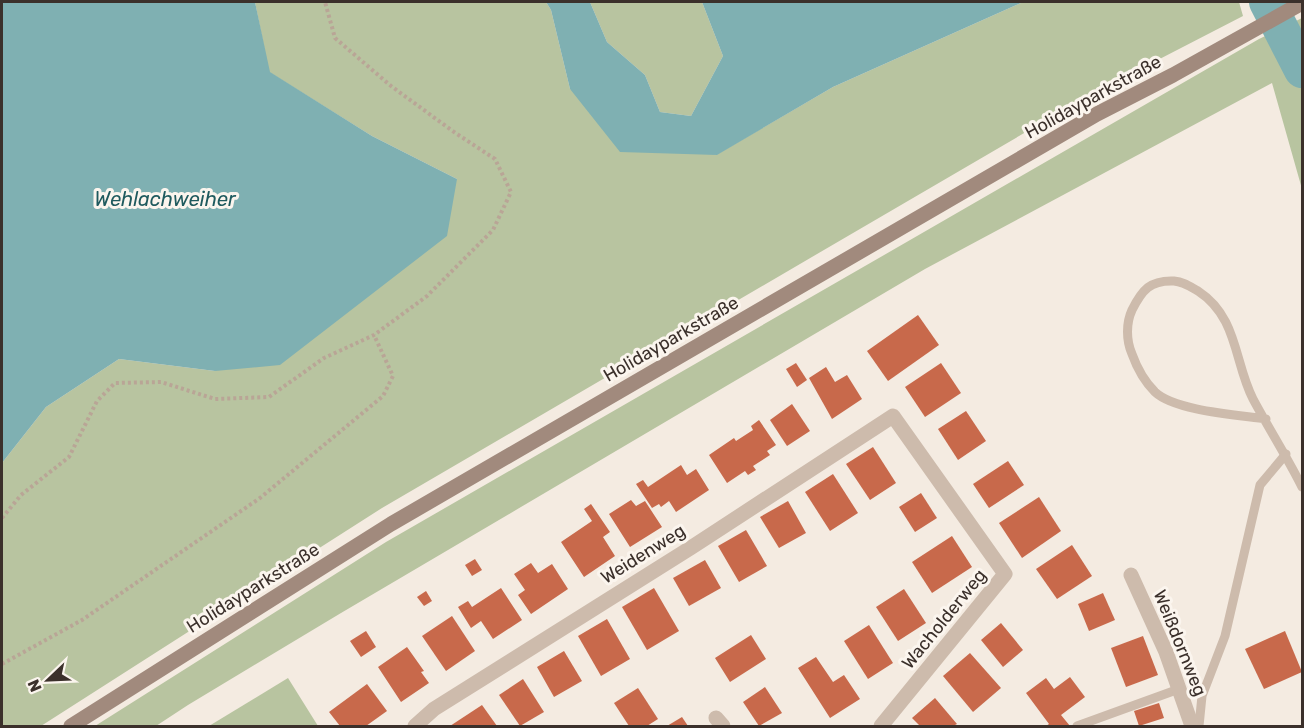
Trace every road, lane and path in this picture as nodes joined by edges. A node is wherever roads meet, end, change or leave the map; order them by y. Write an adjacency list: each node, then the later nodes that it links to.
1 (325, 2): 3 (path)
2 (1302, 3): 12 (main road, Holidayparkstraße)
3 (374, 335): 8 (path); 10 (path)
4 (893, 416): 13 (street, Weidenweg); 14 (street, Wacholderweg)
5 (1266, 419): 5 (lane); 6 (lane)
6 (1286, 454): 7 (lane); 17 (lane)
7 (1302, 487)
8 (2, 518)
9 (1131, 575): 11 (street, Weißdornweg)
10 (2, 664)
11 (1179, 689): 15 (lane); 16 (street, Weißdornweg)
12 (71, 726)
13 (415, 726)
14 (881, 726)
15 (1077, 726)
16 (1192, 726)
17 (1199, 726)

